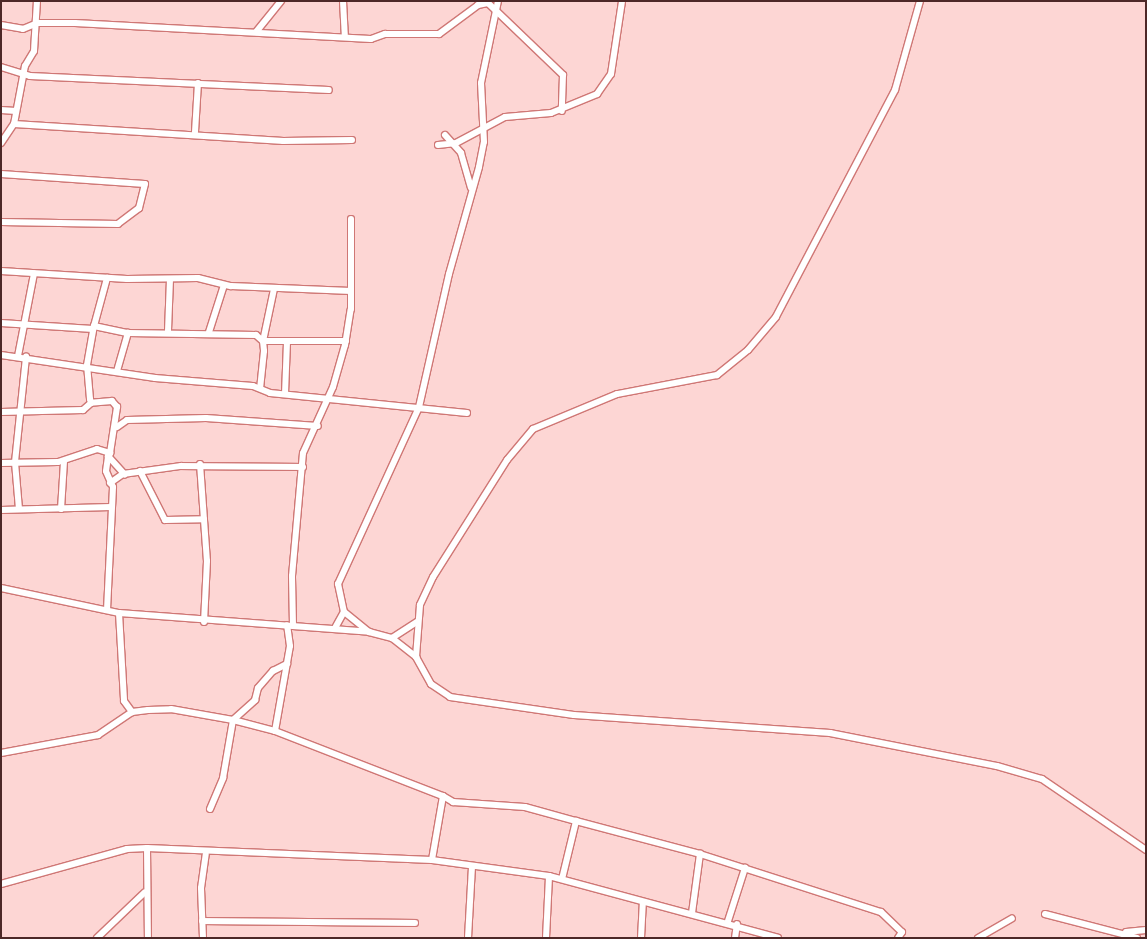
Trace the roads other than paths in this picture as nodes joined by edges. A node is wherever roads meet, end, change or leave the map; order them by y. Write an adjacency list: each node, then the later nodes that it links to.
1 (37, 1): 7 (street)
2 (281, 1): 9 (street)
3 (343, 1): 10 (street)
4 (622, 1): 17 (street)
5 (920, 1): 80 (street)
6 (498, 4): 10 (street); 17 (street); 19 (street)
7 (37, 23): 8 (street); 9 (street); 12 (street)
8 (1, 25)
9 (256, 32): 10 (street)
10 (345, 37)
11 (1, 67): 12 (street)
12 (24, 74): 13 (street); 16 (street)
13 (198, 83): 14 (street); 20 (street)
14 (329, 90)
15 (1, 110): 16 (street)
16 (16, 111): 18 (street)
17 (562, 111): 19 (street)
18 (14, 124): 20 (street); 24 (street)
19 (484, 130): 23 (street); 27 (street)
20 (195, 132): 22 (street)
21 (445, 135): 23 (street)
22 (352, 140)
23 (456, 143): 25 (street); 27 (street)
24 (1, 144)
25 (438, 145)
26 (1, 174): 29 (street)
27 (471, 189): 55 (street)
28 (351, 219): 36 (street)
29 (1, 222)
30 (1, 271): 31 (street)
31 (34, 274): 32 (street); 38 (street)
32 (107, 278): 33 (street); 39 (street)
33 (170, 280): 34 (street); 40 (street)
34 (224, 285): 35 (street); 42 (street)
35 (274, 289): 36 (street); 43 (street)
36 (351, 291): 44 (street)
37 (1, 323): 38 (street)
38 (23, 324): 39 (street); 47 (street)
39 (93, 327): 41 (street); 49 (street)
40 (168, 331): 41 (street); 42 (street)
41 (128, 332): 50 (street)
42 (209, 332): 43 (street)
43 (263, 340): 45 (street); 51 (street)
44 (346, 341): 45 (street); 53 (street)
45 (287, 343): 52 (street)
46 (1, 355): 47 (street)
47 (18, 356): 48 (street)
48 (26, 357): 49 (street); 56 (street)
49 (87, 365): 50 (street); 54 (street)
50 (117, 371): 51 (street)
51 (260, 388): 52 (street)
52 (285, 394): 53 (street)
53 (329, 396): 55 (street); 59 (street)
54 (91, 403): 56 (street); 60 (street)
55 (419, 407): 58 (street); 77 (street)
56 (22, 411): 57 (street); 63 (street)
57 (1, 412)
58 (467, 413)
59 (318, 426): 60 (street); 66 (street)
60 (118, 427): 61 (street)
61 (109, 455): 62 (street); 68 (street); 69 (street)
62 (64, 461): 63 (street); 72 (street)
63 (15, 462): 64 (street); 71 (street)
64 (1, 463)
65 (200, 464): 66 (street); 67 (street); 74 (street)
66 (303, 467): 81 (street)
67 (140, 471): 68 (street); 74 (street)
68 (124, 475): 69 (street)
69 (110, 483): 70 (street)
70 (111, 507): 72 (street); 76 (street)
71 (19, 509): 72 (street); 73 (street)
72 (62, 509)
73 (1, 510)
74 (204, 519): 79 (street)
75 (1, 588): 76 (street)
76 (107, 610): 78 (street)
77 (344, 612): 82 (street); 83 (street)
78 (119, 613): 79 (street); 87 (street)
79 (204, 622): 81 (street)
80 (417, 622): 84 (street); 85 (street)
81 (290, 625): 82 (street); 86 (street)
82 (335, 628): 83 (street)
83 (369, 632): 84 (street)
84 (392, 638): 85 (street)
85 (416, 657): 97 (street)
86 (286, 664): 90 (street); 91 (street)
87 (125, 704): 88 (street); 89 (street)
88 (132, 712): 89 (street); 90 (street)
89 (126, 717): 92 (street)
90 (233, 720): 91 (street); 94 (street)
91 (274, 731): 93 (street)
92 (1, 753)
93 (443, 796): 95 (street); 100 (street)
94 (210, 809)
95 (576, 821): 99 (street); 104 (street)
96 (147, 848): 98 (street); 105 (street); 106 (street)
97 (1146, 850)
98 (206, 854): 100 (street); 111 (street)
99 (700, 854): 102 (street); 108 (street)
100 (432, 860): 101 (street)
101 (472, 866): 103 (street); 121 (street)
102 (745, 868): 112 (street); 116 (street)
103 (549, 876): 104 (street); 122 (street)
104 (562, 879): 107 (street)
105 (1, 884)
106 (145, 892): 118 (street); 119 (street)
107 (643, 902): 108 (street); 123 (street)
108 (692, 913): 112 (street)
109 (1045, 914): 117 (street)
110 (1012, 918): 128 (street)
111 (202, 921): 113 (street); 120 (street)
112 (728, 921): 114 (street)
113 (414, 923)
114 (737, 924): 124 (street); 125 (street)
115 (1146, 930): 117 (street)
116 (902, 932): 126 (street); 127 (street)
117 (1119, 932): 129 (street)
118 (97, 938)
119 (148, 938)
120 (203, 938)
121 (468, 938)
122 (546, 938)
123 (641, 938)
124 (735, 938)
125 (778, 938)
126 (898, 938)
127 (908, 938)
128 (978, 938)
129 (1137, 938)

